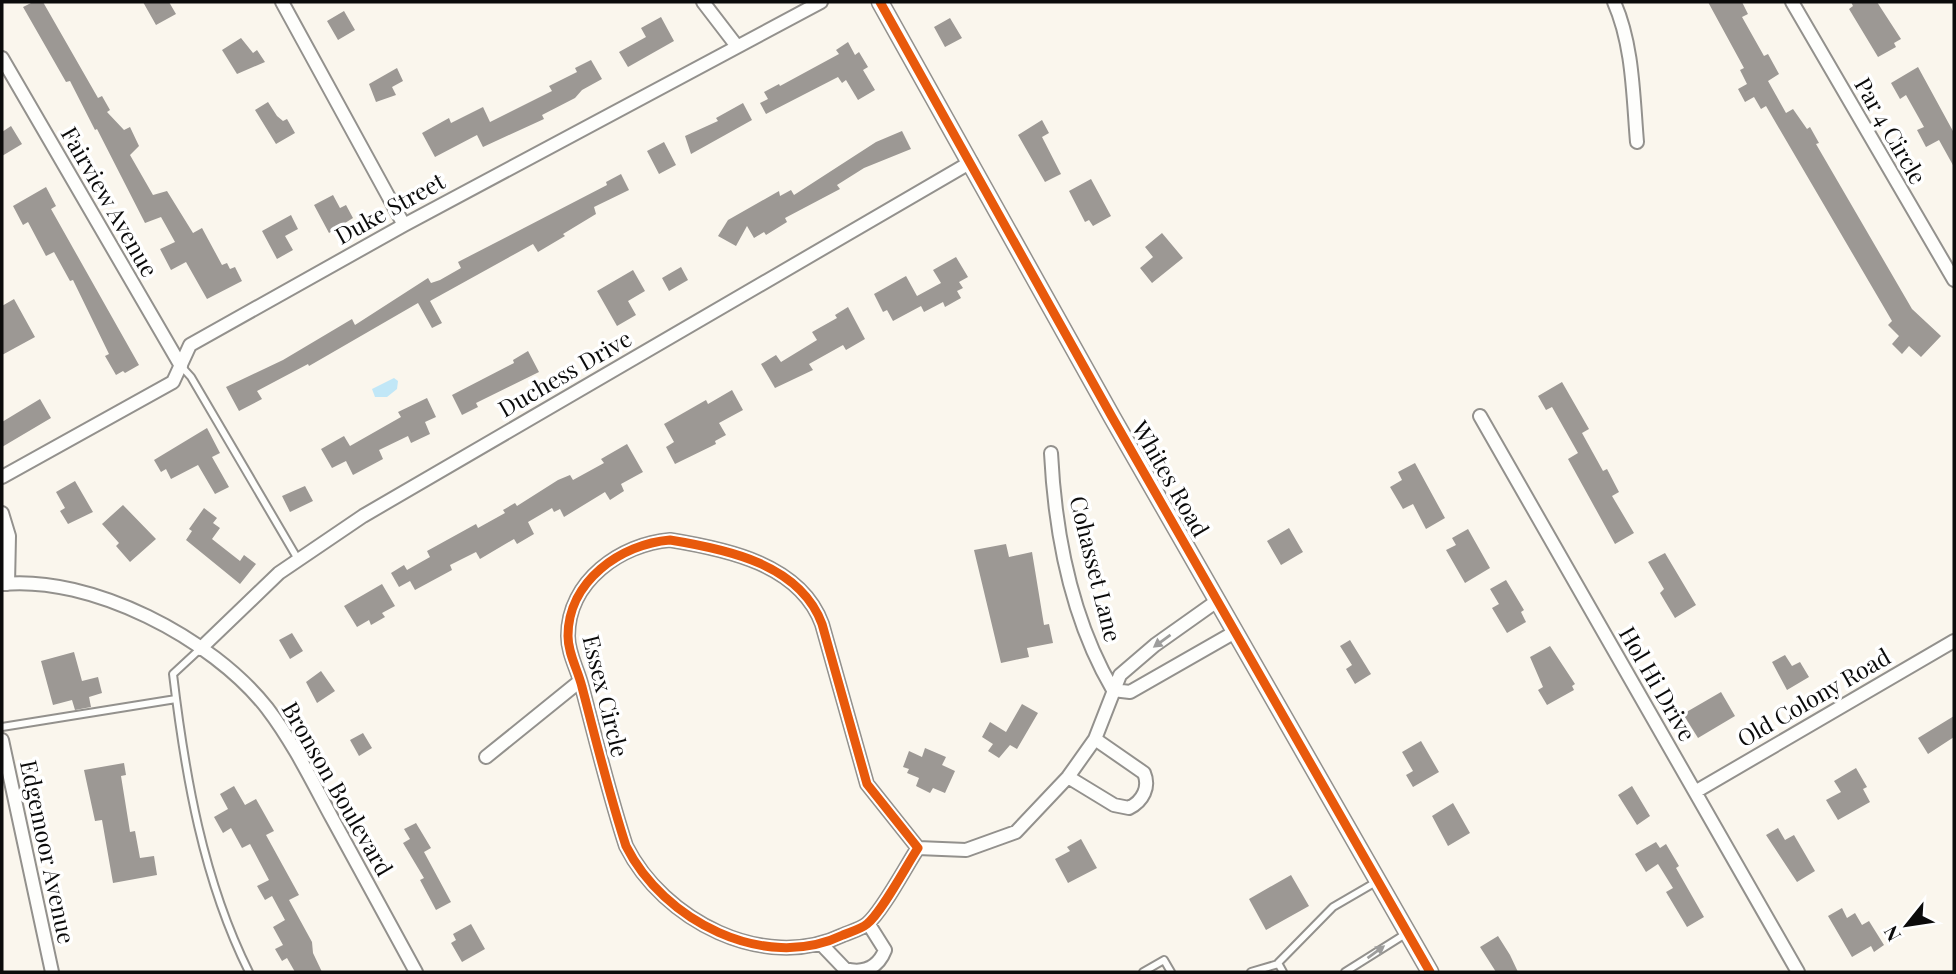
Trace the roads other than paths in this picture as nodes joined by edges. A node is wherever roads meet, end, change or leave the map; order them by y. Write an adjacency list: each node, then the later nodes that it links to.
1 (282, 2): 11 (street)
2 (703, 2): 7 (street)
3 (821, 2): 7 (street, Duke Street)
4 (880, 2): 10 (street, Whites Road)
5 (1614, 2): 9 (street)
6 (1792, 2): 12 (street, Par 4 Circle)
7 (736, 45): 11 (street, Duke Street)
8 (2, 58): 13 (street, Fairview Avenue)
9 (1637, 142)
10 (971, 162): 18 (street, Duchess Drive); 20 (street, Whites Road)
11 (404, 225): 13 (street, Duke Street)
12 (1954, 280)
13 (181, 366): 16 (street, Duke Street); 18 (lane)
14 (1480, 416): 32 (street, Hol Hi Drive)
15 (1051, 453): 25 (street, Cohasset Lane)
16 (2, 477)
17 (2, 513): 19 (street)
18 (299, 561): 23 (street, Duchess Drive)
19 (5, 584): 23 (street, Bronson Boulevard)
20 (1217, 601): 21 (street, Whites Road); 25 (street, one-way to 25)
21 (1235, 632): 25 (street); 34 (street, Whites Road)
22 (1954, 641): 32 (street, Old Colony Road)
23 (200, 649): 26 (lane); 41 (street, Bronson Boulevard)
24 (580, 681): 30 (street); 33 (street, Essex Circle); 37 (street, Essex Circle)
25 (1113, 690): 28 (street)
26 (176, 699): 27 (lane); 40 (lane)
27 (2, 727)
28 (1094, 739): 31 (street); 31 (street)
29 (2, 740): 39 (street, Edgemoor Avenue)
30 (486, 757)
31 (1068, 777): 33 (street)
32 (1695, 792): 48 (street, Hol Hi Drive)
33 (918, 848): 35 (street)
34 (1378, 881): 36 (street, Whites Road); 38 (lane)
35 (868, 923): 37 (street, Essex Circle); 37 (street)
36 (1407, 933): 46 (lane, one-way to 36); 47 (street, Whites Road)
37 (822, 945)
38 (1278, 964): 44 (lane); 45 (lane)
39 (52, 972)
40 (249, 972)
41 (415, 972)
42 (1143, 972): 43 (lane)
43 (1171, 972)
44 (1251, 972)
45 (1283, 972)
46 (1345, 972)
47 (1430, 972)
48 (1798, 972)

